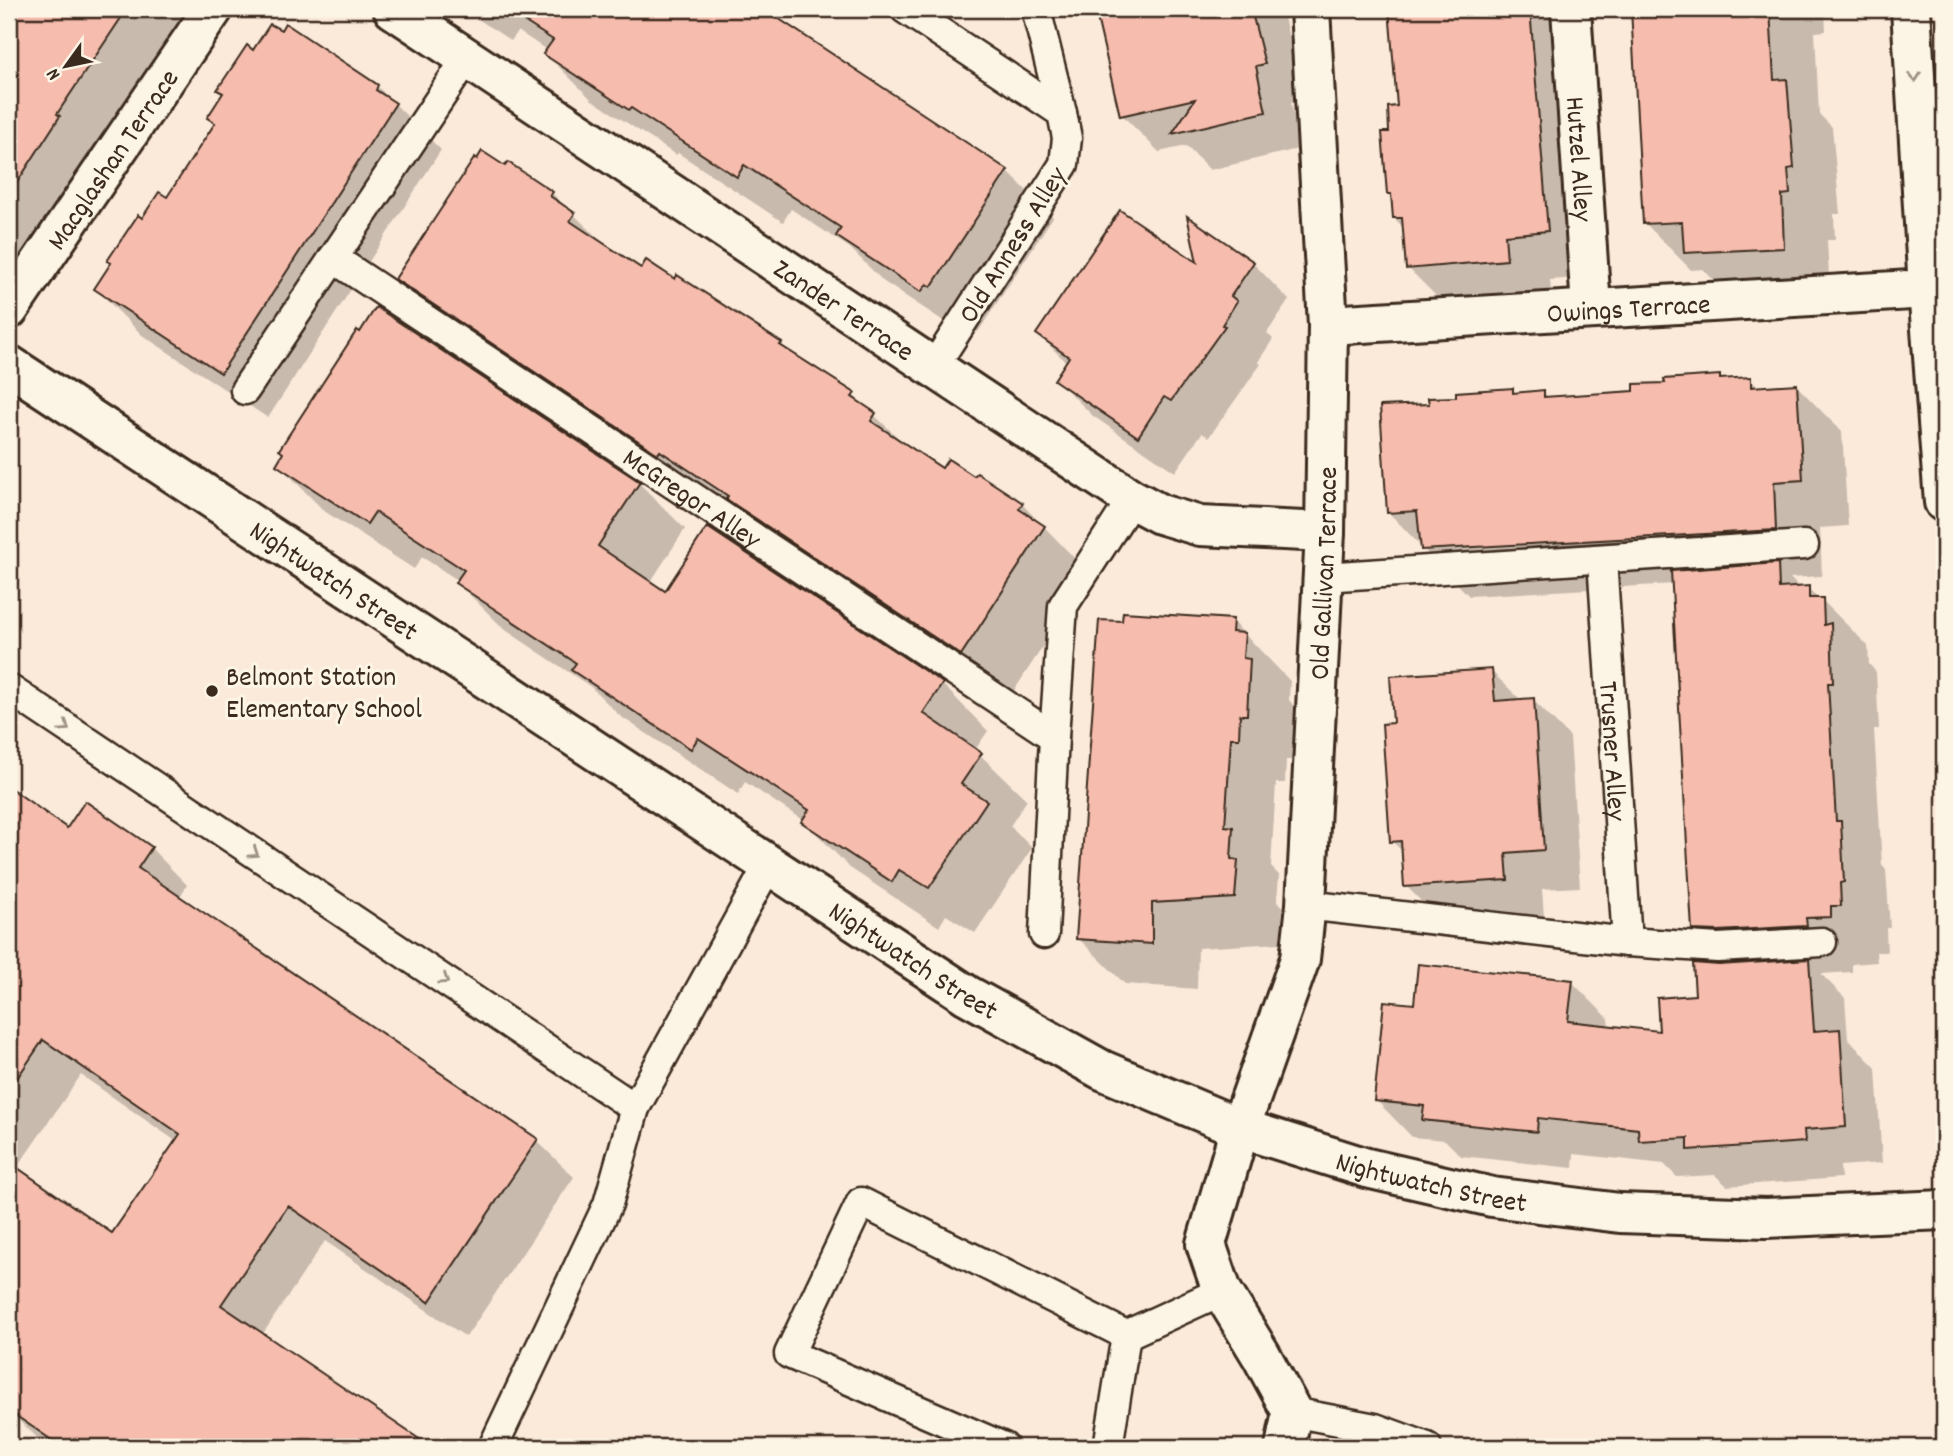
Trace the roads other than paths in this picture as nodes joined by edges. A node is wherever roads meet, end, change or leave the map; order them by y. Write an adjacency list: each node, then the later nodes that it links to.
1 (213, 9): 13 (street, Macglashan Terrace)
2 (393, 9): 8 (street, Zander Terrace)
3 (905, 9): 9 (lane)
4 (1035, 9): 9 (lane, Old Anness Alley)
5 (1310, 9): 14 (street, Old Gallivan Terrace)
6 (1571, 9): 12 (street, Hutzel Alley)
7 (1911, 9): 11 (street, one-way to 11)
8 (467, 58): 10 (lane); 16 (street, Zander Terrace)
9 (1062, 113): 16 (lane, Old Anness Alley)
10 (333, 258): 17 (lane); 25 (lane, McGregor Alley)
11 (1928, 289): 12 (street, Owings Terrace); 19 (street)
12 (1591, 308): 14 (street, Owings Terrace)
13 (9, 309)
14 (1328, 326): 20 (street, Old Gallivan Terrace)
15 (9, 365): 26 (street, Nightwatch Street)
16 (933, 368): 18 (street, Zander Terrace)
17 (244, 390)
18 (1132, 499): 20 (street, Zander Terrace); 25 (lane)
19 (1944, 502)
20 (1325, 532): 23 (street, Old Gallivan Terrace)
21 (1804, 545): 22 (lane)
22 (1602, 559): 23 (lane); 29 (lane, Trusner Alley)
23 (1323, 577): 27 (street, Old Gallivan Terrace)
24 (9, 689): 31 (lane, one-way to 31)
25 (1054, 737): 28 (lane)
26 (768, 866): 31 (lane); 32 (street, Nightwatch Street)
27 (1306, 905): 29 (lane); 32 (street, Old Gallivan Terrace)
28 (1044, 934)
29 (1627, 942): 30 (lane)
30 (1822, 942)
31 (635, 1108): 37 (lane)
32 (1240, 1128): 33 (street, Nightwatch Street); 34 (street, Old Gallivan Terrace)
33 (1944, 1210)
34 (1222, 1291): 35 (lane); 36 (street, Old Gallivan Terrace)
35 (1126, 1335): 38 (lane); 39 (lane)
36 (1288, 1429): 40 (lane)
37 (493, 1447)
38 (1004, 1447)
39 (1108, 1447)
40 (1427, 1447)

